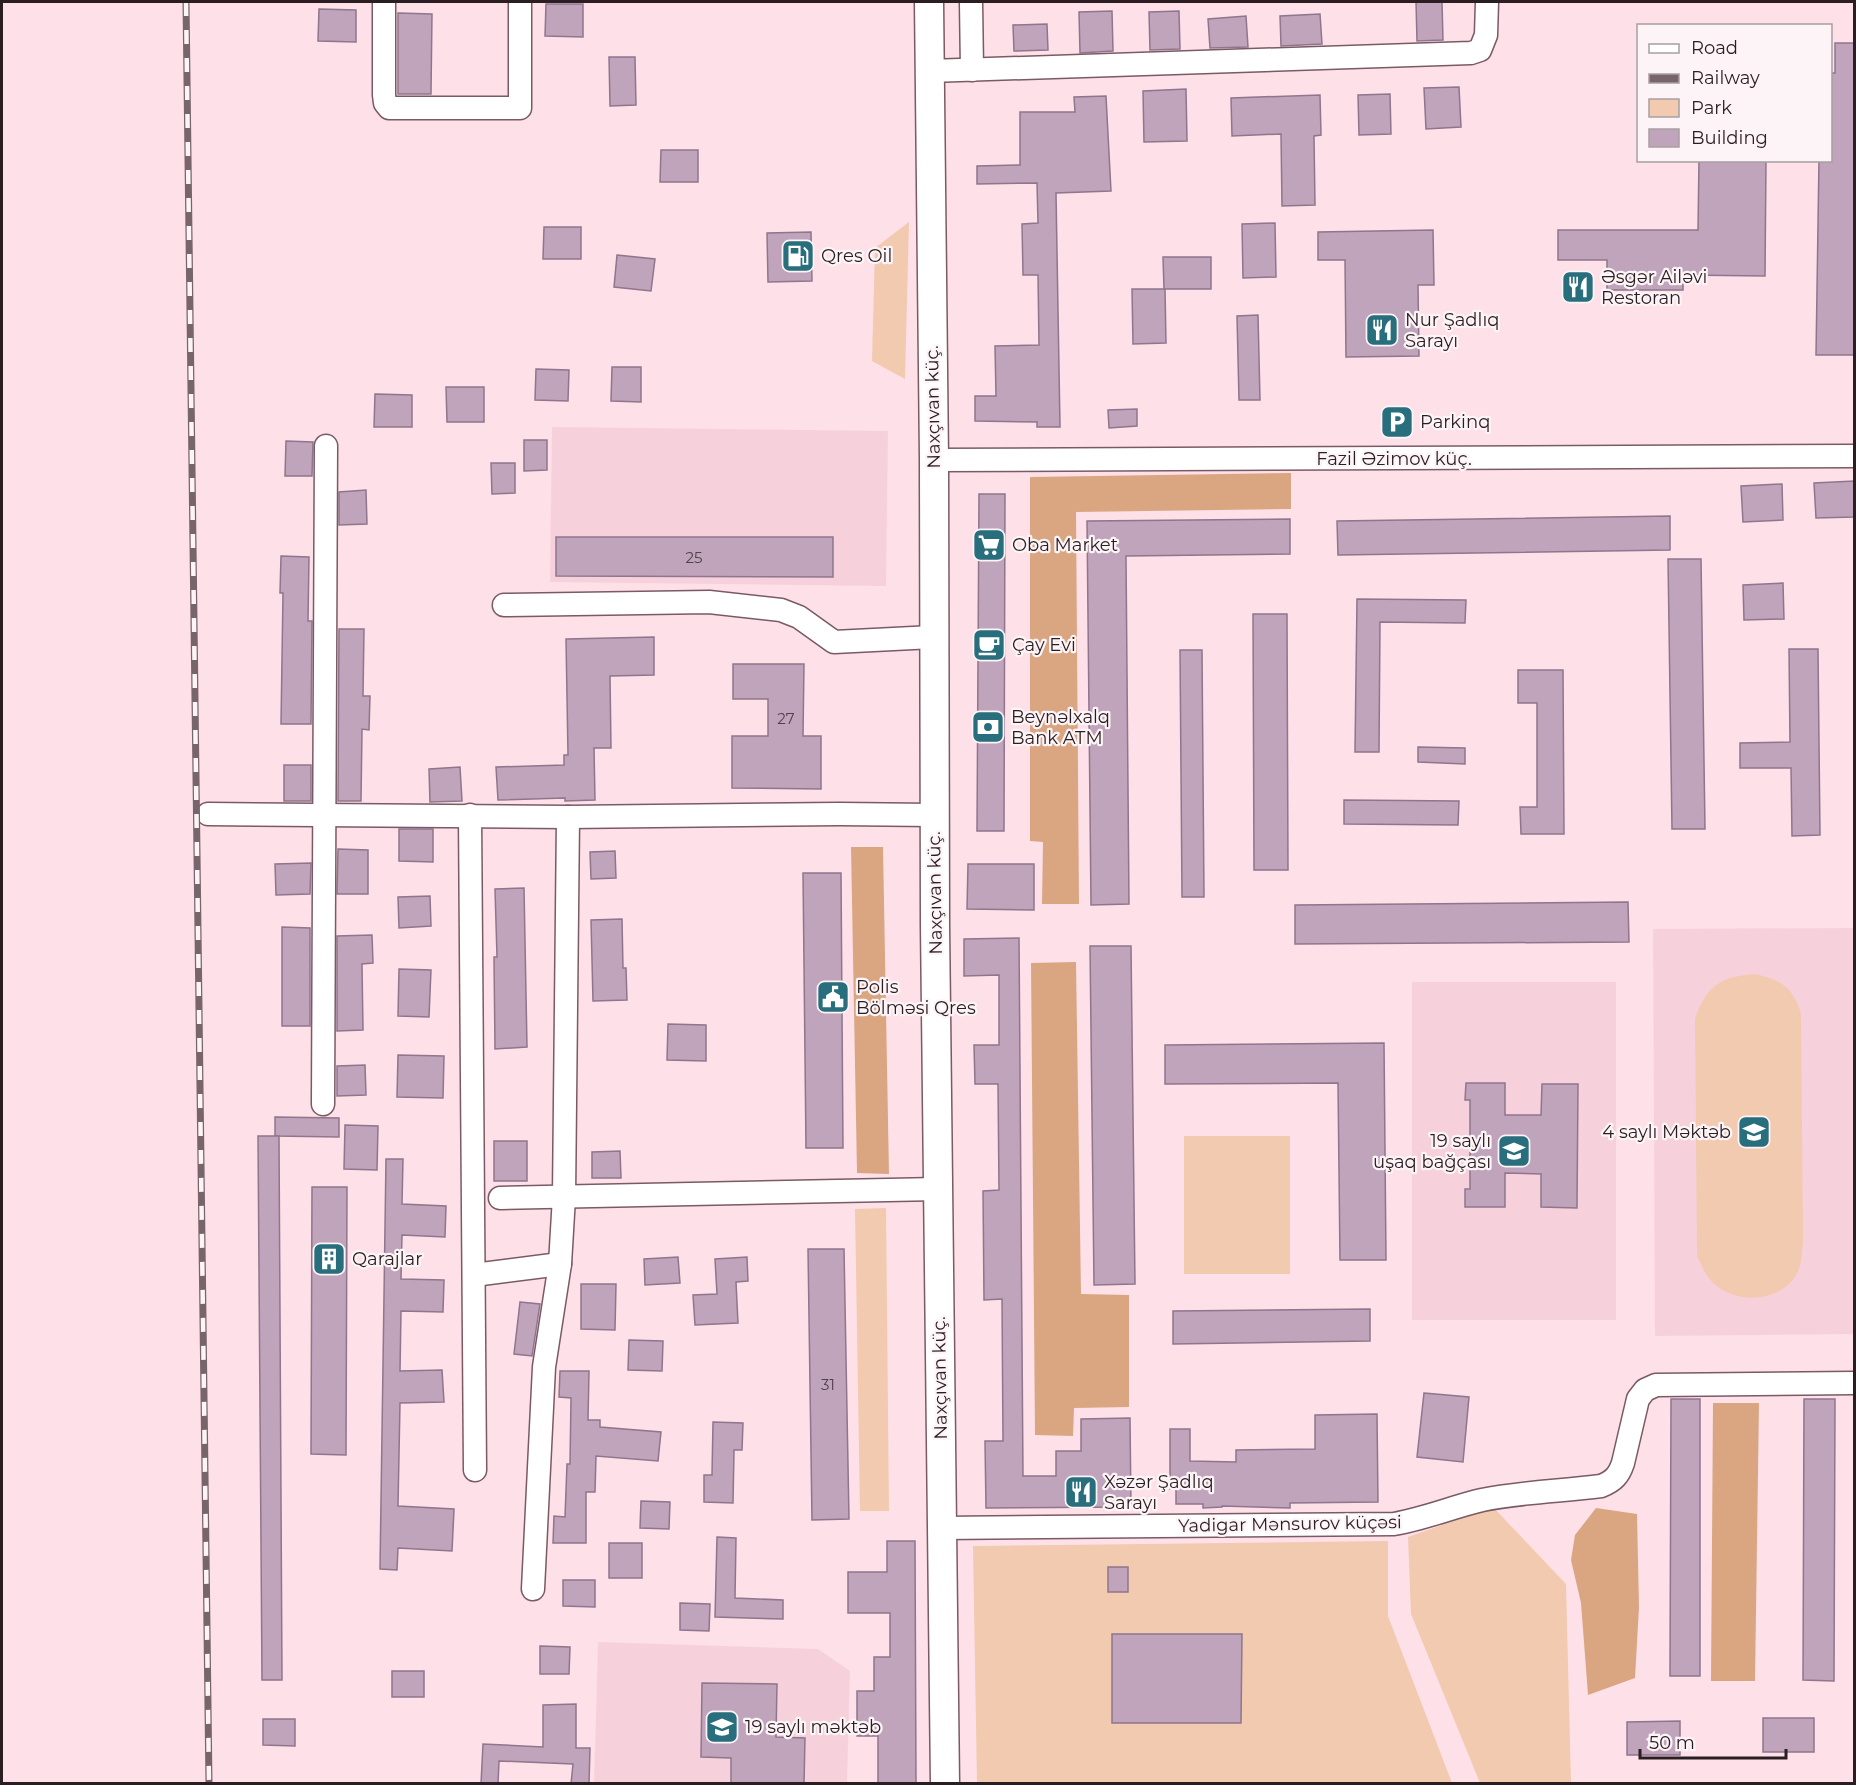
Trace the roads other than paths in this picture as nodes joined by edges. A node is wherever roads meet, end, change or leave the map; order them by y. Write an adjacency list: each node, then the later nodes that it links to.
1 (384, 2): 2 (street)
2 (520, 2)
3 (929, 2): 7 (street, Naxçıvan küç.)
4 (971, 2): 6 (street)
5 (1487, 2): 6 (street)
6 (972, 70): 7 (street)
7 (930, 71): 10 (street, Naxçıvan küç.)
8 (326, 446): 14 (street)
9 (1854, 456): 10 (street, Fazil Əzimov küç.)
10 (934, 460): 12 (street, Naxçıvan küç.)
11 (504, 605): 12 (street)
12 (933, 637): 16 (street, Naxçıvan küç.)
13 (208, 814): 14 (street)
14 (324, 814): 15 (street); 18 (street)
15 (470, 815): 17 (street); 23 (street)
16 (934, 815): 17 (street); 19 (street, Naxçıvan küç.)
17 (568, 817): 20 (street)
18 (323, 1104)
19 (938, 1190): 20 (street); 26 (street, Naxçıvan küç.)
20 (564, 1197): 21 (street); 22 (street)
21 (500, 1198)
22 (560, 1264): 23 (street); 27 (street)
23 (474, 1275): 25 (street)
24 (1854, 1383): 26 (street, Yadigar Mənsurov küçəsi)
25 (475, 1470)
26 (942, 1528): 28 (street, Naxçıvan küç.)
27 (533, 1589)
28 (945, 1784)

